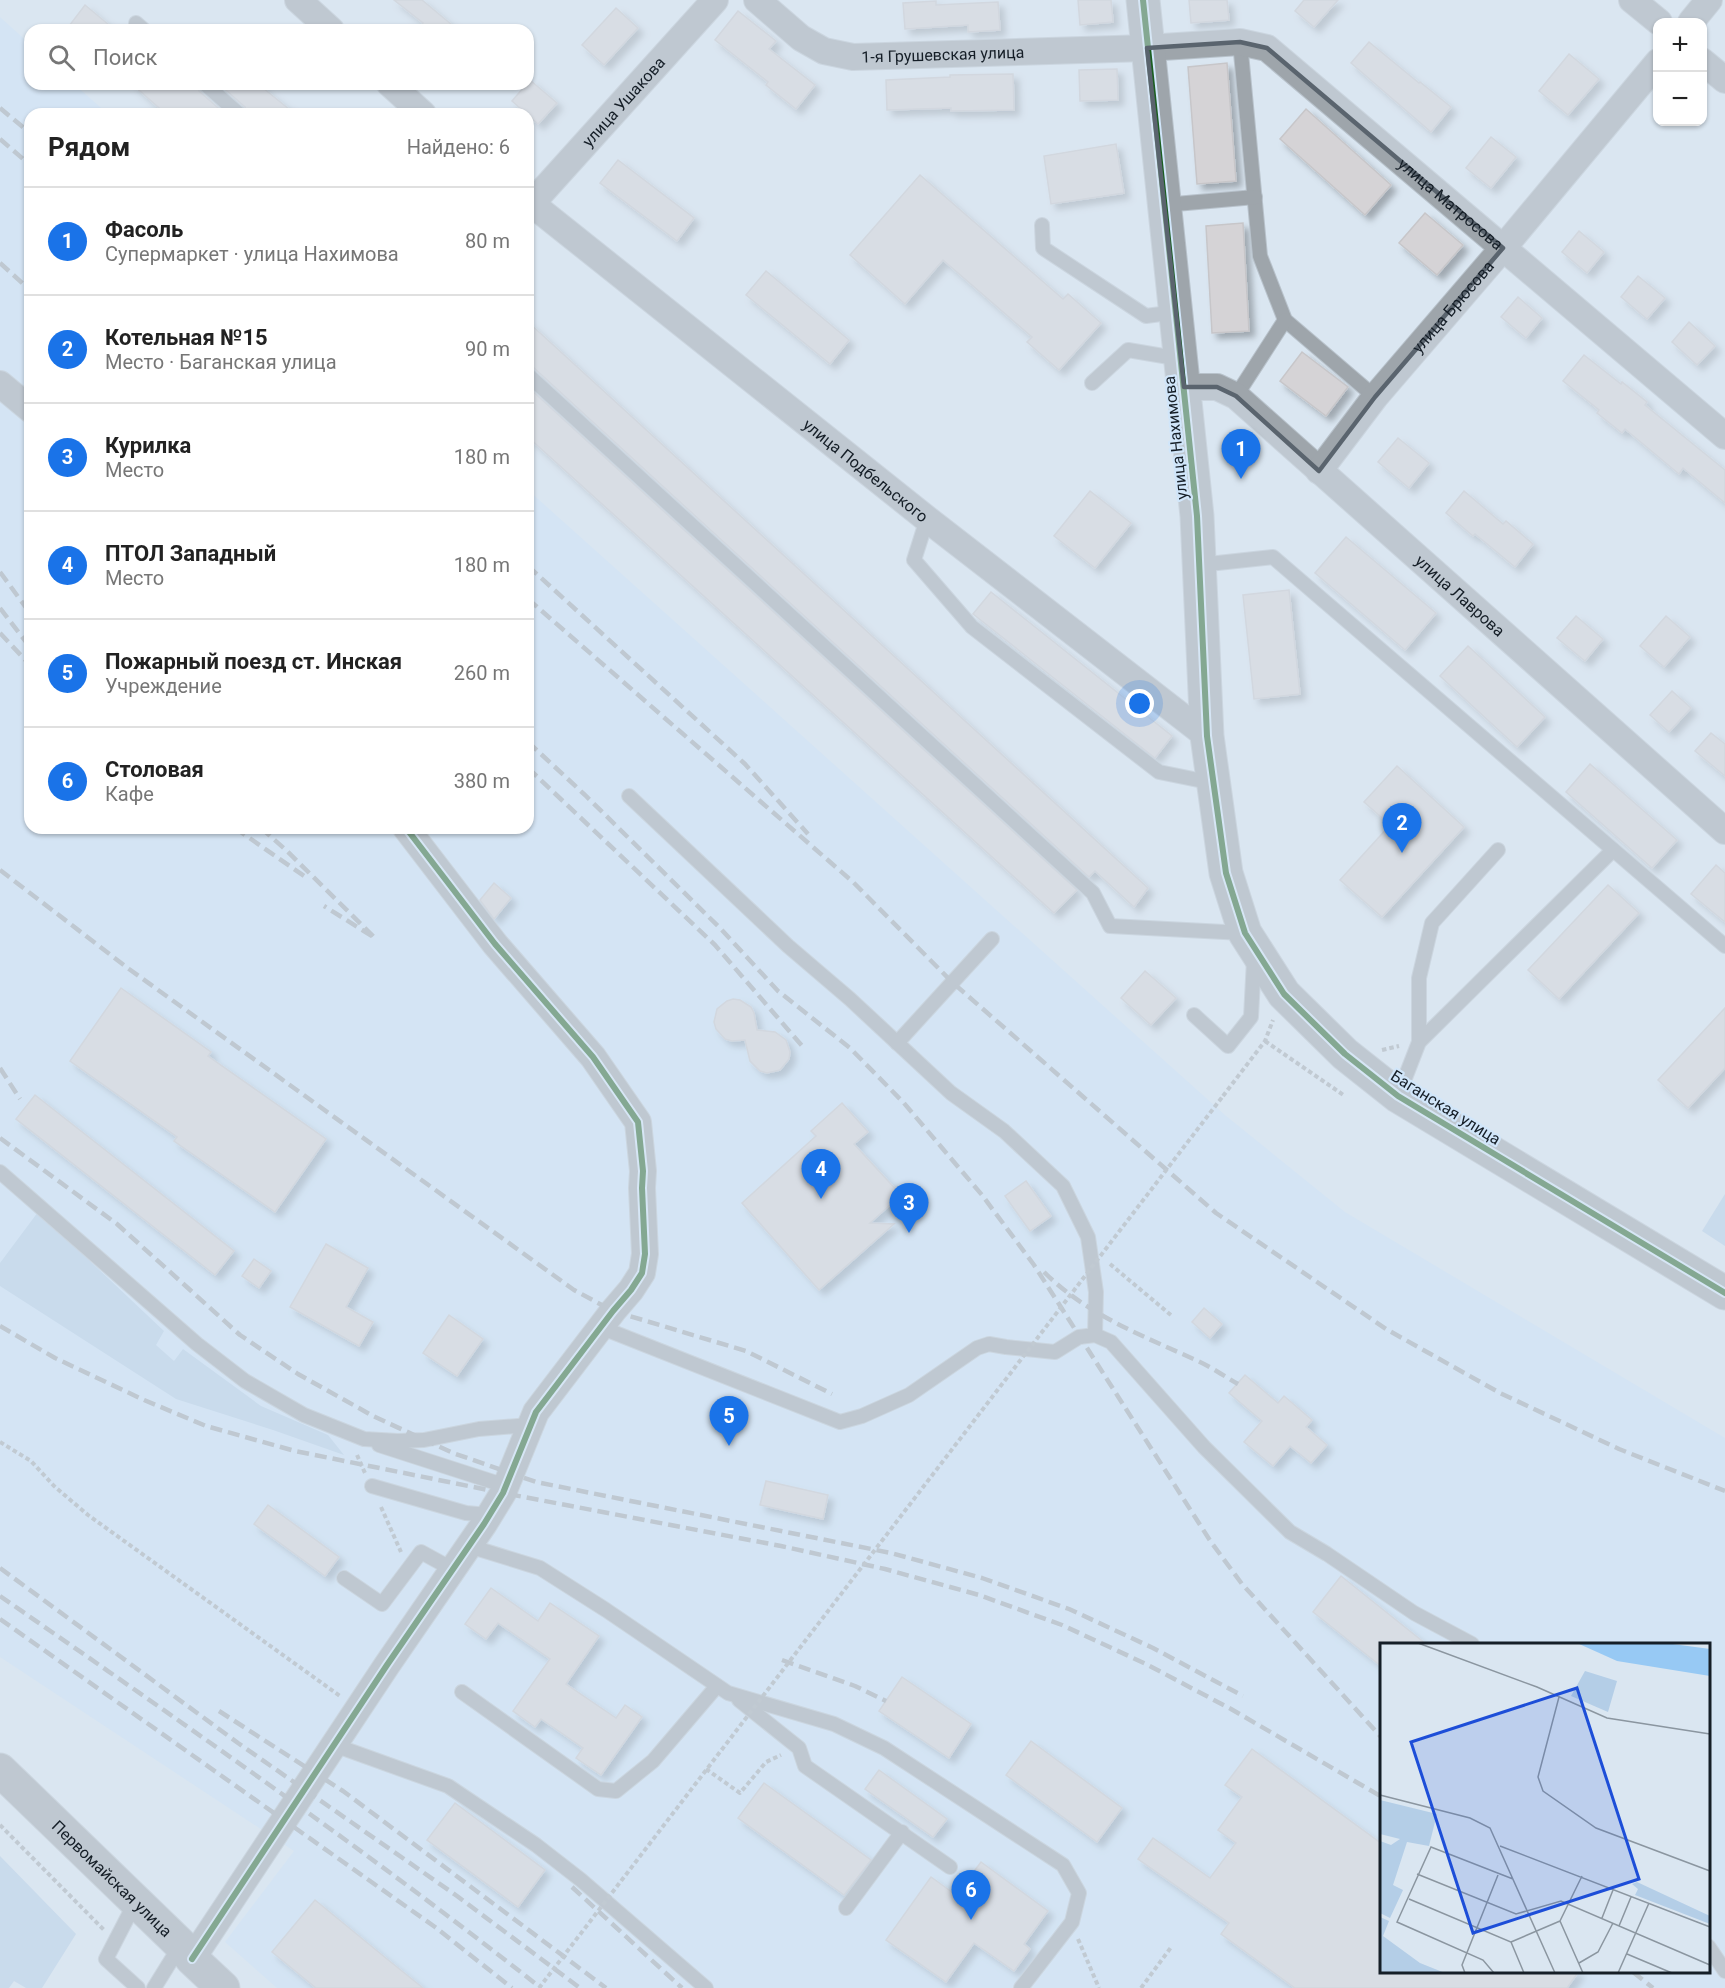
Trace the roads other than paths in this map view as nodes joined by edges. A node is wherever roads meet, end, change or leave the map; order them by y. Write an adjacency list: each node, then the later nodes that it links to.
1 (298, 0): 9 (street)
2 (715, 0): 20 (street, улица Ушакова)
3 (757, 0): 11 (street, 1-я Грушевская улица)
4 (1143, 0): 11 (street, улица Нахимова)
5 (1632, 0): 7 (street)
6 (1709, 0): 8 (street)
7 (1654, 18)
8 (1693, 18)
9 (324, 24)
10 (1240, 42): 11 (street, улица Матросова); 19 (lane); 24 (street, улица Матросова)
11 (1147, 48): 21 (street, улица Нахимова)
12 (1707, 65): 14 (street)
13 (1653, 68): 24 (street, улица Брюсова)
14 (1725, 80)
15 (212, 90): 17 (lane)
16 (397, 90): 18 (street)
17 (232, 108)
18 (416, 108)
19 (1255, 197): 21 (lane); 26 (lane)
20 (534, 198)
21 (1164, 205): 25 (street, улица Нахимова)
22 (534, 207): 36 (street, улица Подбельского)
23 (1042, 225): 25 (lane)
24 (1503, 248): 32 (street, улица Брюсова); 34 (street, улица Матросова)
25 (1176, 312): 27 (street, улица Нахимова)
26 (1285, 320): 31 (lane); 32 (lane)
27 (1182, 373): 29 (lane); 31 (street, улица Лаврова); 37 (street, улица Нахимова)
28 (534, 381): 47 (lane)
29 (1092, 383)
30 (0, 384): 33 (street)
31 (1236, 396): 35 (street, улица Лаврова)
32 (1376, 397): 35 (street, улица Брюсова)
33 (24, 403)
34 (1725, 436)
35 (1319, 471): 41 (street, улица Лаврова)
36 (927, 519): 38 (street, улица Подбельского); 39 (lane)
37 (1199, 565): 38 (street, улица Нахимова); 44 (lane)
38 (1207, 736): 39 (street, улица Нахимова)
39 (1214, 783): 45 (street, улица Нахимова)
40 (629, 796): 51 (lane)
41 (1725, 831)
42 (411, 834): 55 (street)
43 (1498, 850): 50 (lane)
44 (1613, 850): 48 (lane); 50 (lane)
45 (1226, 873): 47 (street, Баганская улица)
46 (992, 939): 51 (lane)
47 (1250, 941): 49 (lane); 52 (street, Баганская улица)
48 (1725, 946)
49 (1194, 1015)
50 (1419, 1042): 52 (lane)
51 (897, 1043): 56 (lane)
52 (1398, 1096): 54 (street, Баганская улица)
53 (0, 1172): 58 (lane)
54 (1725, 1293)
55 (600, 1327): 56 (lane); 57 (street)
56 (1095, 1335): 65 (lane)
57 (530, 1425): 58 (lane); 60 (street)
58 (364, 1439): 60 (lane)
59 (372, 1486): 61 (lane)
60 (506, 1486): 61 (street)
61 (489, 1515): 62 (street)
62 (469, 1546): 63 (street); 66 (lane)
63 (452, 1569): 64 (lane); 69 (street)
64 (344, 1578)
65 (1470, 1643)
66 (717, 1686): 67 (lane); 68 (lane)
67 (462, 1692)
68 (733, 1695): 71 (lane); 82 (lane)
69 (334, 1745): 76 (street); 81 (lane)
70 (0, 1770): 73 (street, Первомайская улица)
71 (902, 1832): 72 (lane); 74 (lane)
72 (950, 1867)
73 (136, 1901): 76 (street, Первомайская улица); 78 (lane)
74 (846, 1908)
75 (1710, 1949): 77 (lane)
76 (187, 1952): 79 (lane); 80 (street, Первомайская улица)
77 (1725, 1971)
78 (138, 1988)
79 (154, 1988)
80 (223, 1988)
81 (706, 1988)
82 (1021, 1988)

